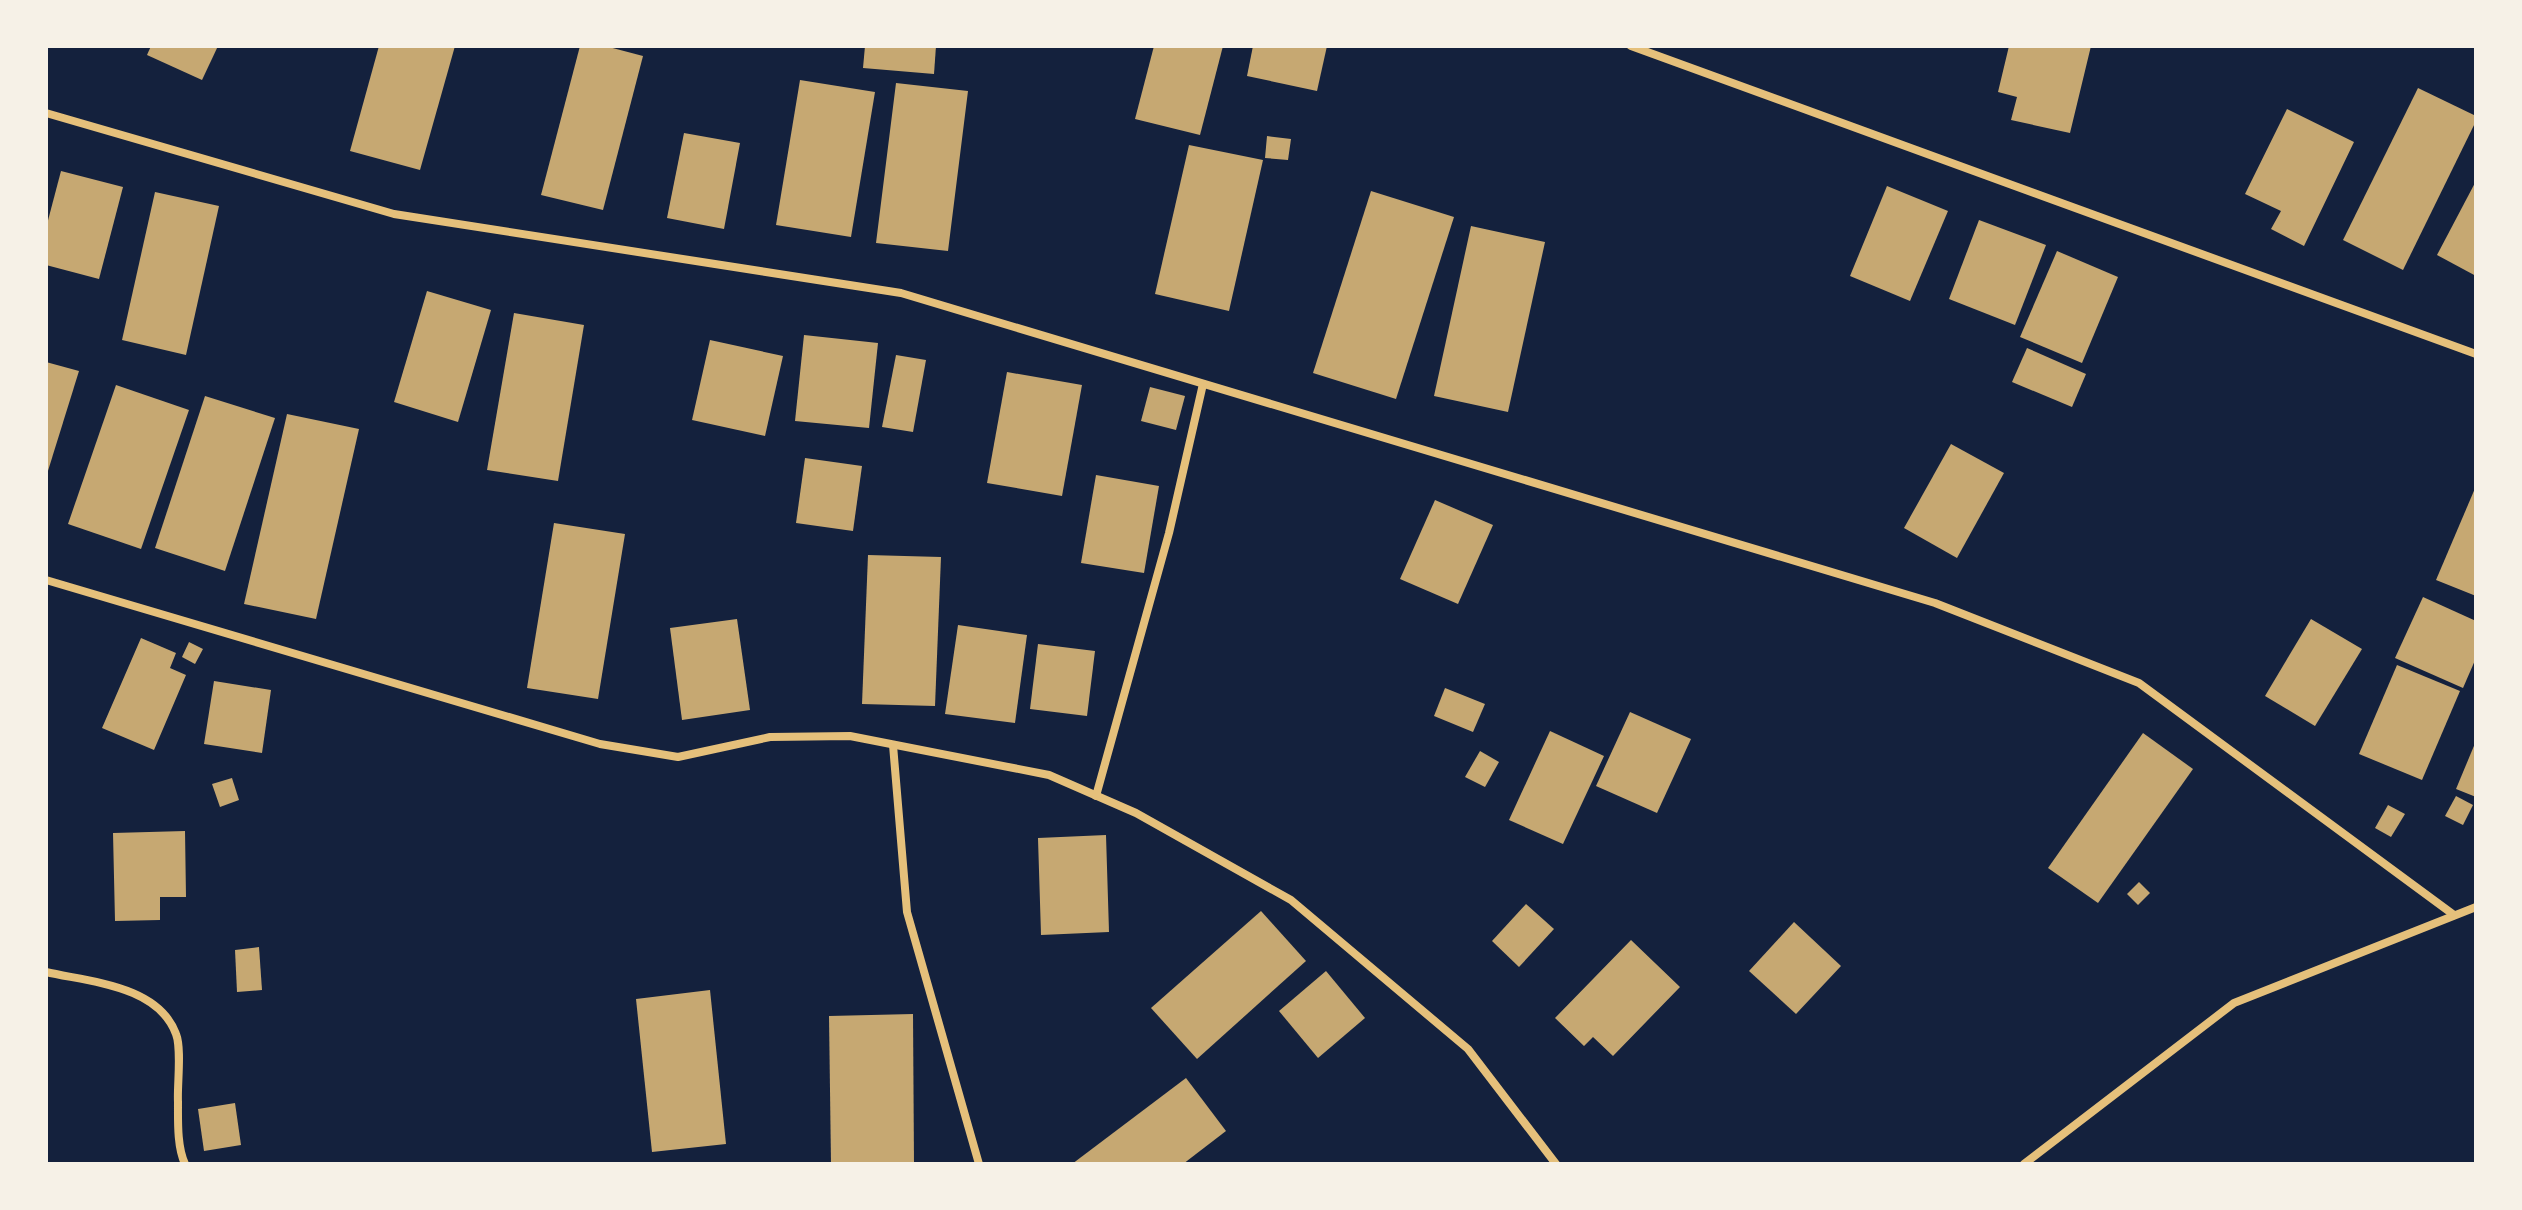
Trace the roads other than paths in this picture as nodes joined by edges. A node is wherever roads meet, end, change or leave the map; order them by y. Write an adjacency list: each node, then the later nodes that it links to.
1 (1631, 46): 3 (street)
2 (46, 113): 4 (street)
3 (2476, 354)
4 (1203, 384): 7 (street); 9 (street)
5 (46, 580): 6 (street)
6 (893, 745): 7 (street); 12 (street)
7 (1096, 796): 13 (street)
8 (2476, 907): 9 (street)
9 (2454, 915): 14 (street)
10 (46, 972): 11 (street)
11 (185, 1164)
12 (979, 1164)
13 (1556, 1164)
14 (2024, 1164)

